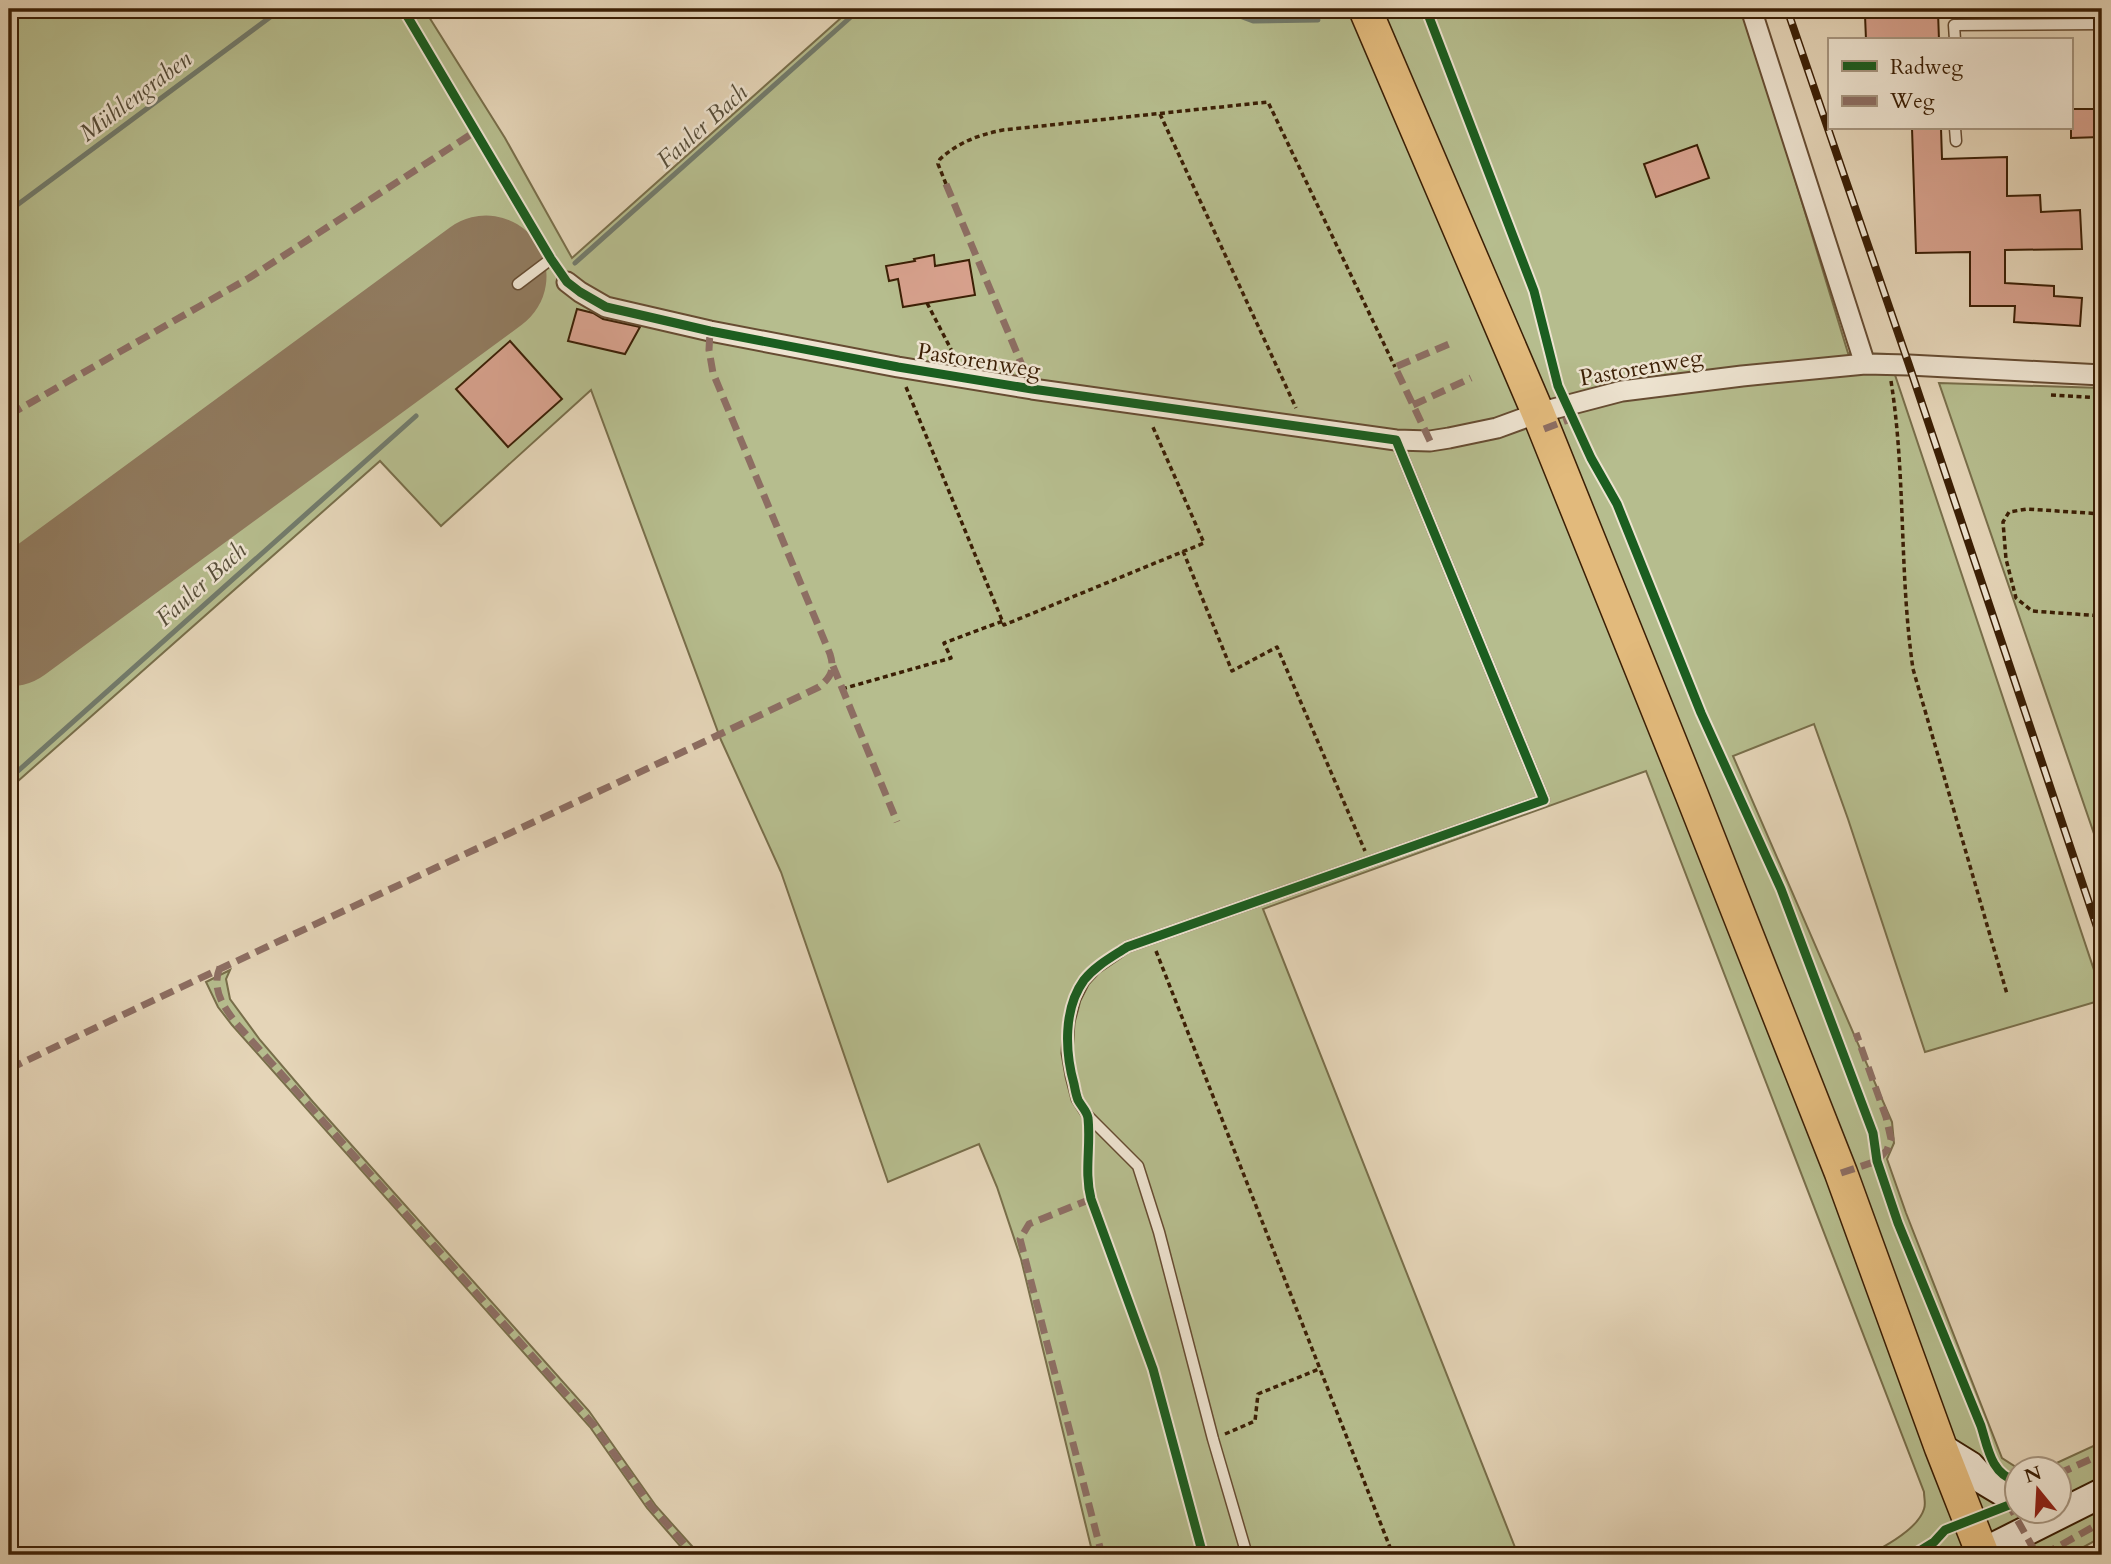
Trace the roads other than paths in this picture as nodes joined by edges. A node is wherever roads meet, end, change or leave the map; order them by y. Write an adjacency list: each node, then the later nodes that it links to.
1 (1365, 9): 12 (main road)
2 (1751, 9): 10 (street)
3 (2102, 24): 4 (lane)
4 (1955, 38)
5 (1955, 130): 6 (lane)
6 (1956, 141)
7 (551, 259): 9 (lane)
8 (567, 282): 13 (street, Pastorenweg)
9 (519, 284)
10 (1865, 364): 11 (street, Pastorenweg); 12 (street, Pastorenweg)
11 (2102, 375)
12 (1538, 413): 13 (street, Pastorenweg); 14 (main road)
13 (1396, 440): 19 (lane)
14 (1941, 1448): 15 (main road); 18 (main road)
15 (2002, 1491)
16 (2098, 1495): 17 (main road); 18 (main road)
17 (2072, 1497)
18 (1981, 1554)
19 (1247, 1555)

